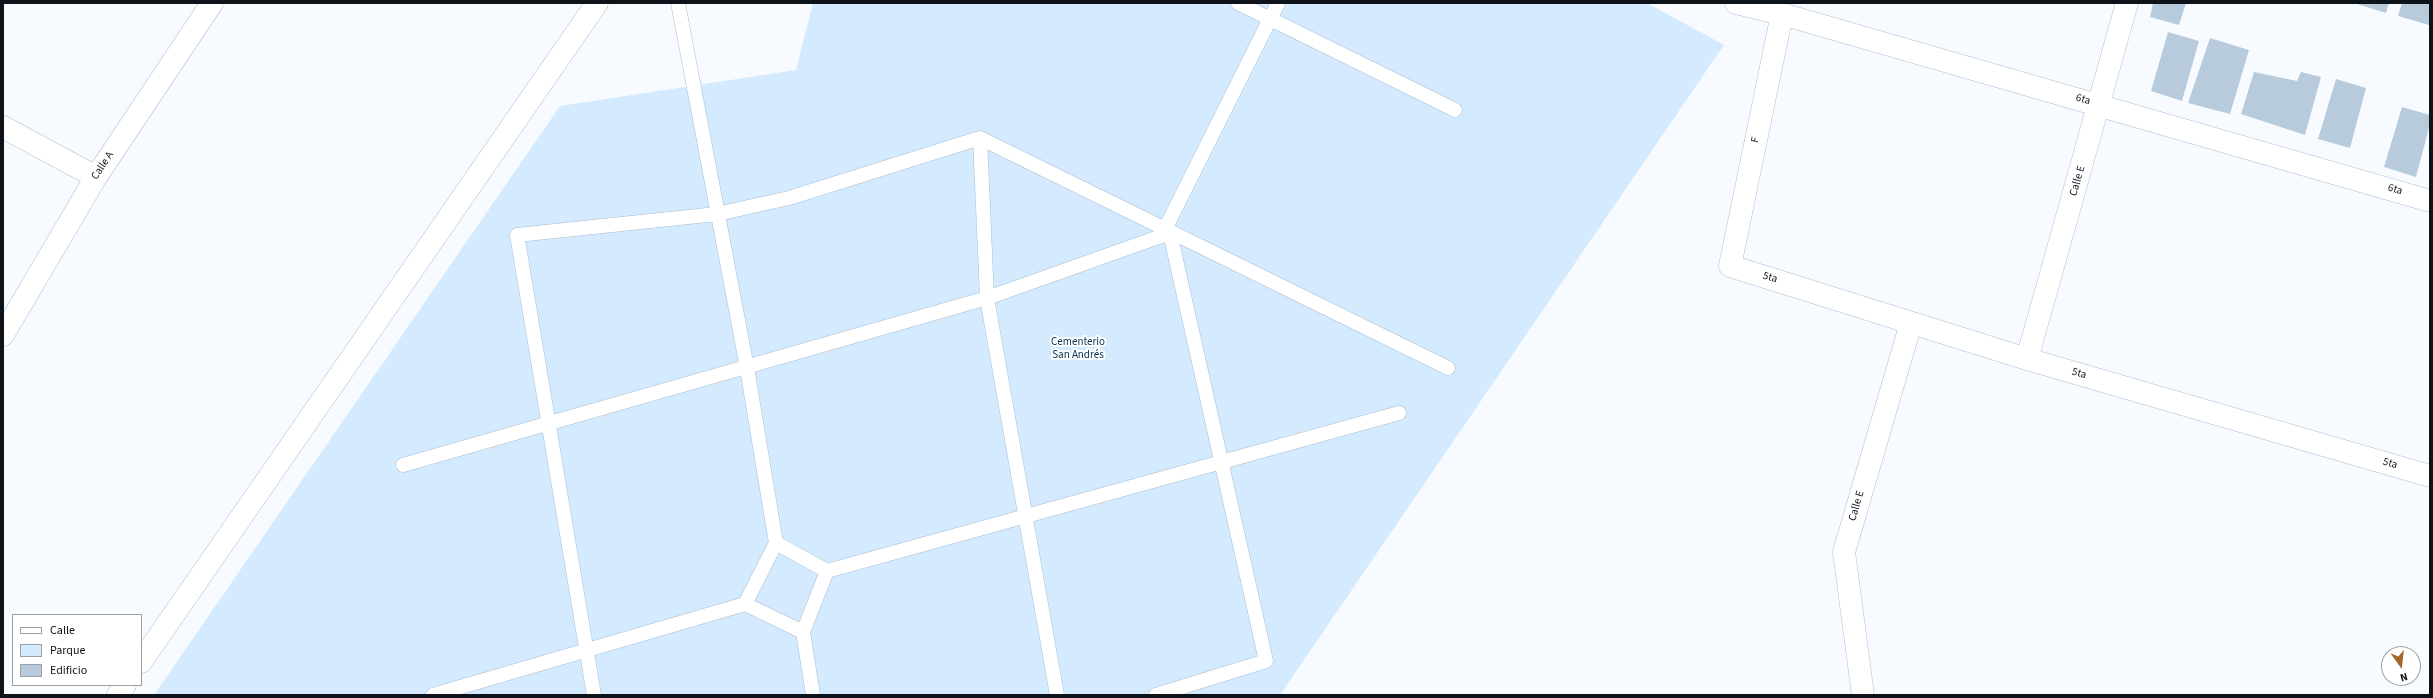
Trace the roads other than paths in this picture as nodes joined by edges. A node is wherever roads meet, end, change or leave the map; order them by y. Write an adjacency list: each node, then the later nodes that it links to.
1 (212, 3): 14 (street, Calle A)
2 (597, 3): 36 (street)
3 (678, 3): 16 (lane)
4 (1238, 3): 9 (lane)
5 (1278, 3): 9 (lane)
6 (1736, 3): 8 (street, 6ta)
7 (2127, 3): 10 (street, Calle E)
8 (1782, 14): 10 (street, 6ta); 18 (street, F)
9 (1270, 19): 11 (lane); 17 (lane)
10 (2100, 104): 15 (street, 6ta); 22 (street, Calle E)
11 (1455, 110)
12 (3, 127): 14 (street)
13 (980, 138): 16 (lane); 17 (lane); 19 (lane)
14 (96, 177): 21 (street, Calle A)
15 (2430, 201)
16 (718, 214): 23 (lane); 26 (lane)
17 (1165, 229): 24 (lane)
18 (1730, 266): 20 (street, 5ta)
19 (987, 298): 23 (lane); 27 (lane); 30 (lane)
20 (1911, 323): 22 (street, 5ta); 44 (street, Calle E)
21 (3, 335)
22 (2026, 359): 29 (street, 5ta)
23 (747, 368): 26 (lane); 31 (lane)
24 (1448, 368)
25 (1399, 413): 27 (lane)
26 (549, 424): 28 (lane); 35 (lane)
27 (1222, 462): 30 (lane); 43 (lane)
28 (403, 466)
29 (2430, 476)
30 (1026, 516): 32 (lane); 42 (lane)
31 (776, 543): 32 (lane); 33 (lane)
32 (827, 571): 34 (lane)
33 (745, 604): 34 (lane); 35 (lane)
34 (803, 632): 41 (lane)
35 (586, 650): 39 (lane); 40 (lane)
36 (142, 661)
37 (124, 686): 38 (street)
38 (118, 695)
39 (433, 695)
40 (594, 695)
41 (813, 695)
42 (1057, 695)
43 (1156, 695)
44 (1863, 695)

